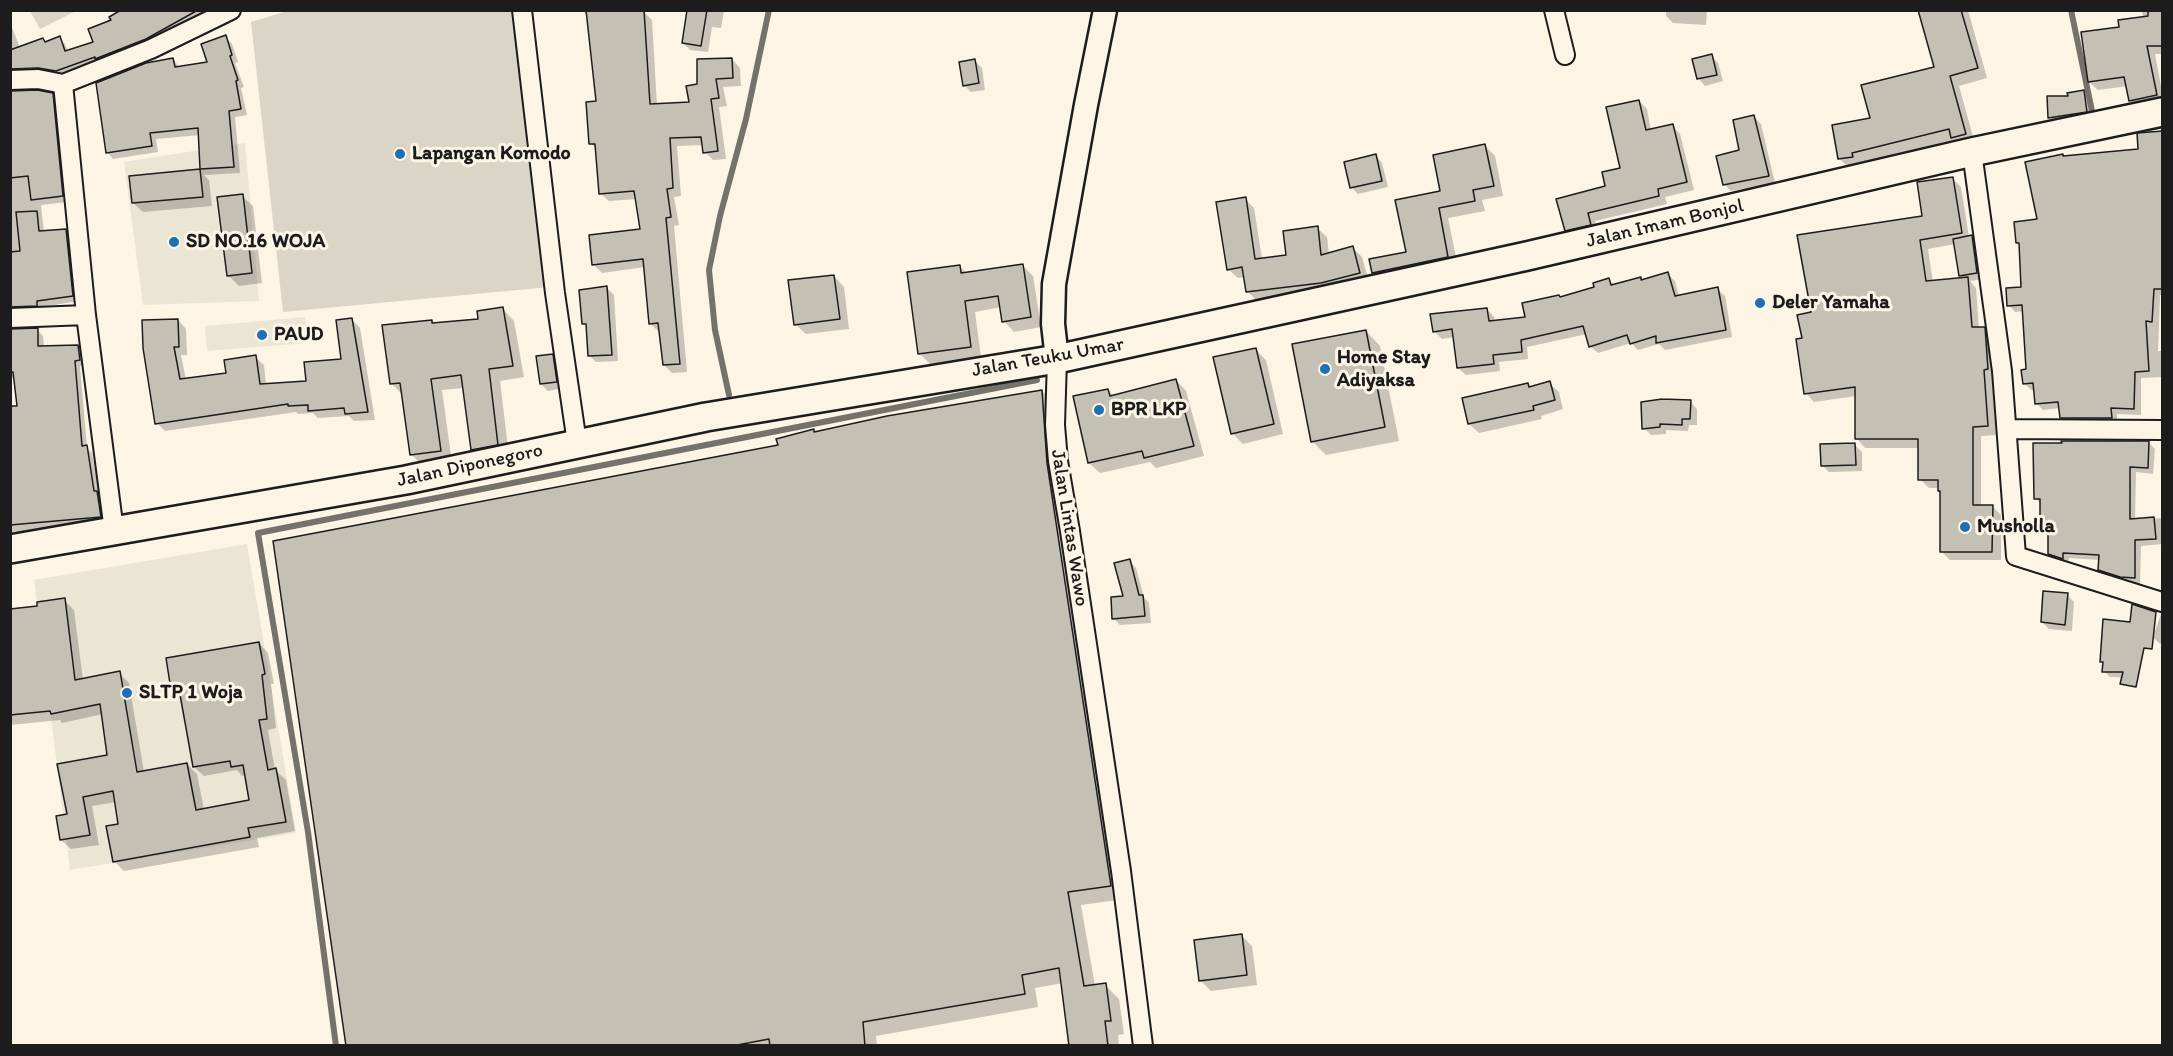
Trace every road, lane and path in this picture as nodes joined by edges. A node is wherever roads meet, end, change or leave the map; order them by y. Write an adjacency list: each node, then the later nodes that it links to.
1 (231, 10): 7 (street)
2 (522, 10): 17 (street)
3 (1105, 10): 13 (main road, Jalan Lintas Wawo)
4 (1554, 10): 5 (street)
5 (1565, 55)
6 (10, 80): 7 (street)
7 (63, 84): 10 (street)
8 (2163, 112): 9 (highway, Jalan Imam Bonjol)
9 (1972, 152): 12 (highway, Jalan Imam Bonjol); 15 (street)
10 (86, 315): 11 (street); 18 (street)
11 (10, 318)
12 (1167, 336): 13 (highway, Jalan Teuku Umar)
13 (1057, 358): 14 (highway, Jalan Teuku Umar); 21 (street, Jalan Lintas Wawo)
14 (929, 380): 17 (highway, Jalan Diponegoro)
15 (2008, 429): 16 (street); 20 (street)
16 (2163, 430)
17 (577, 444): 18 (highway, Jalan Diponegoro)
18 (114, 531): 19 (highway, Jalan Diponegoro)
19 (10, 549)
20 (2163, 602)
21 (1143, 1046)

